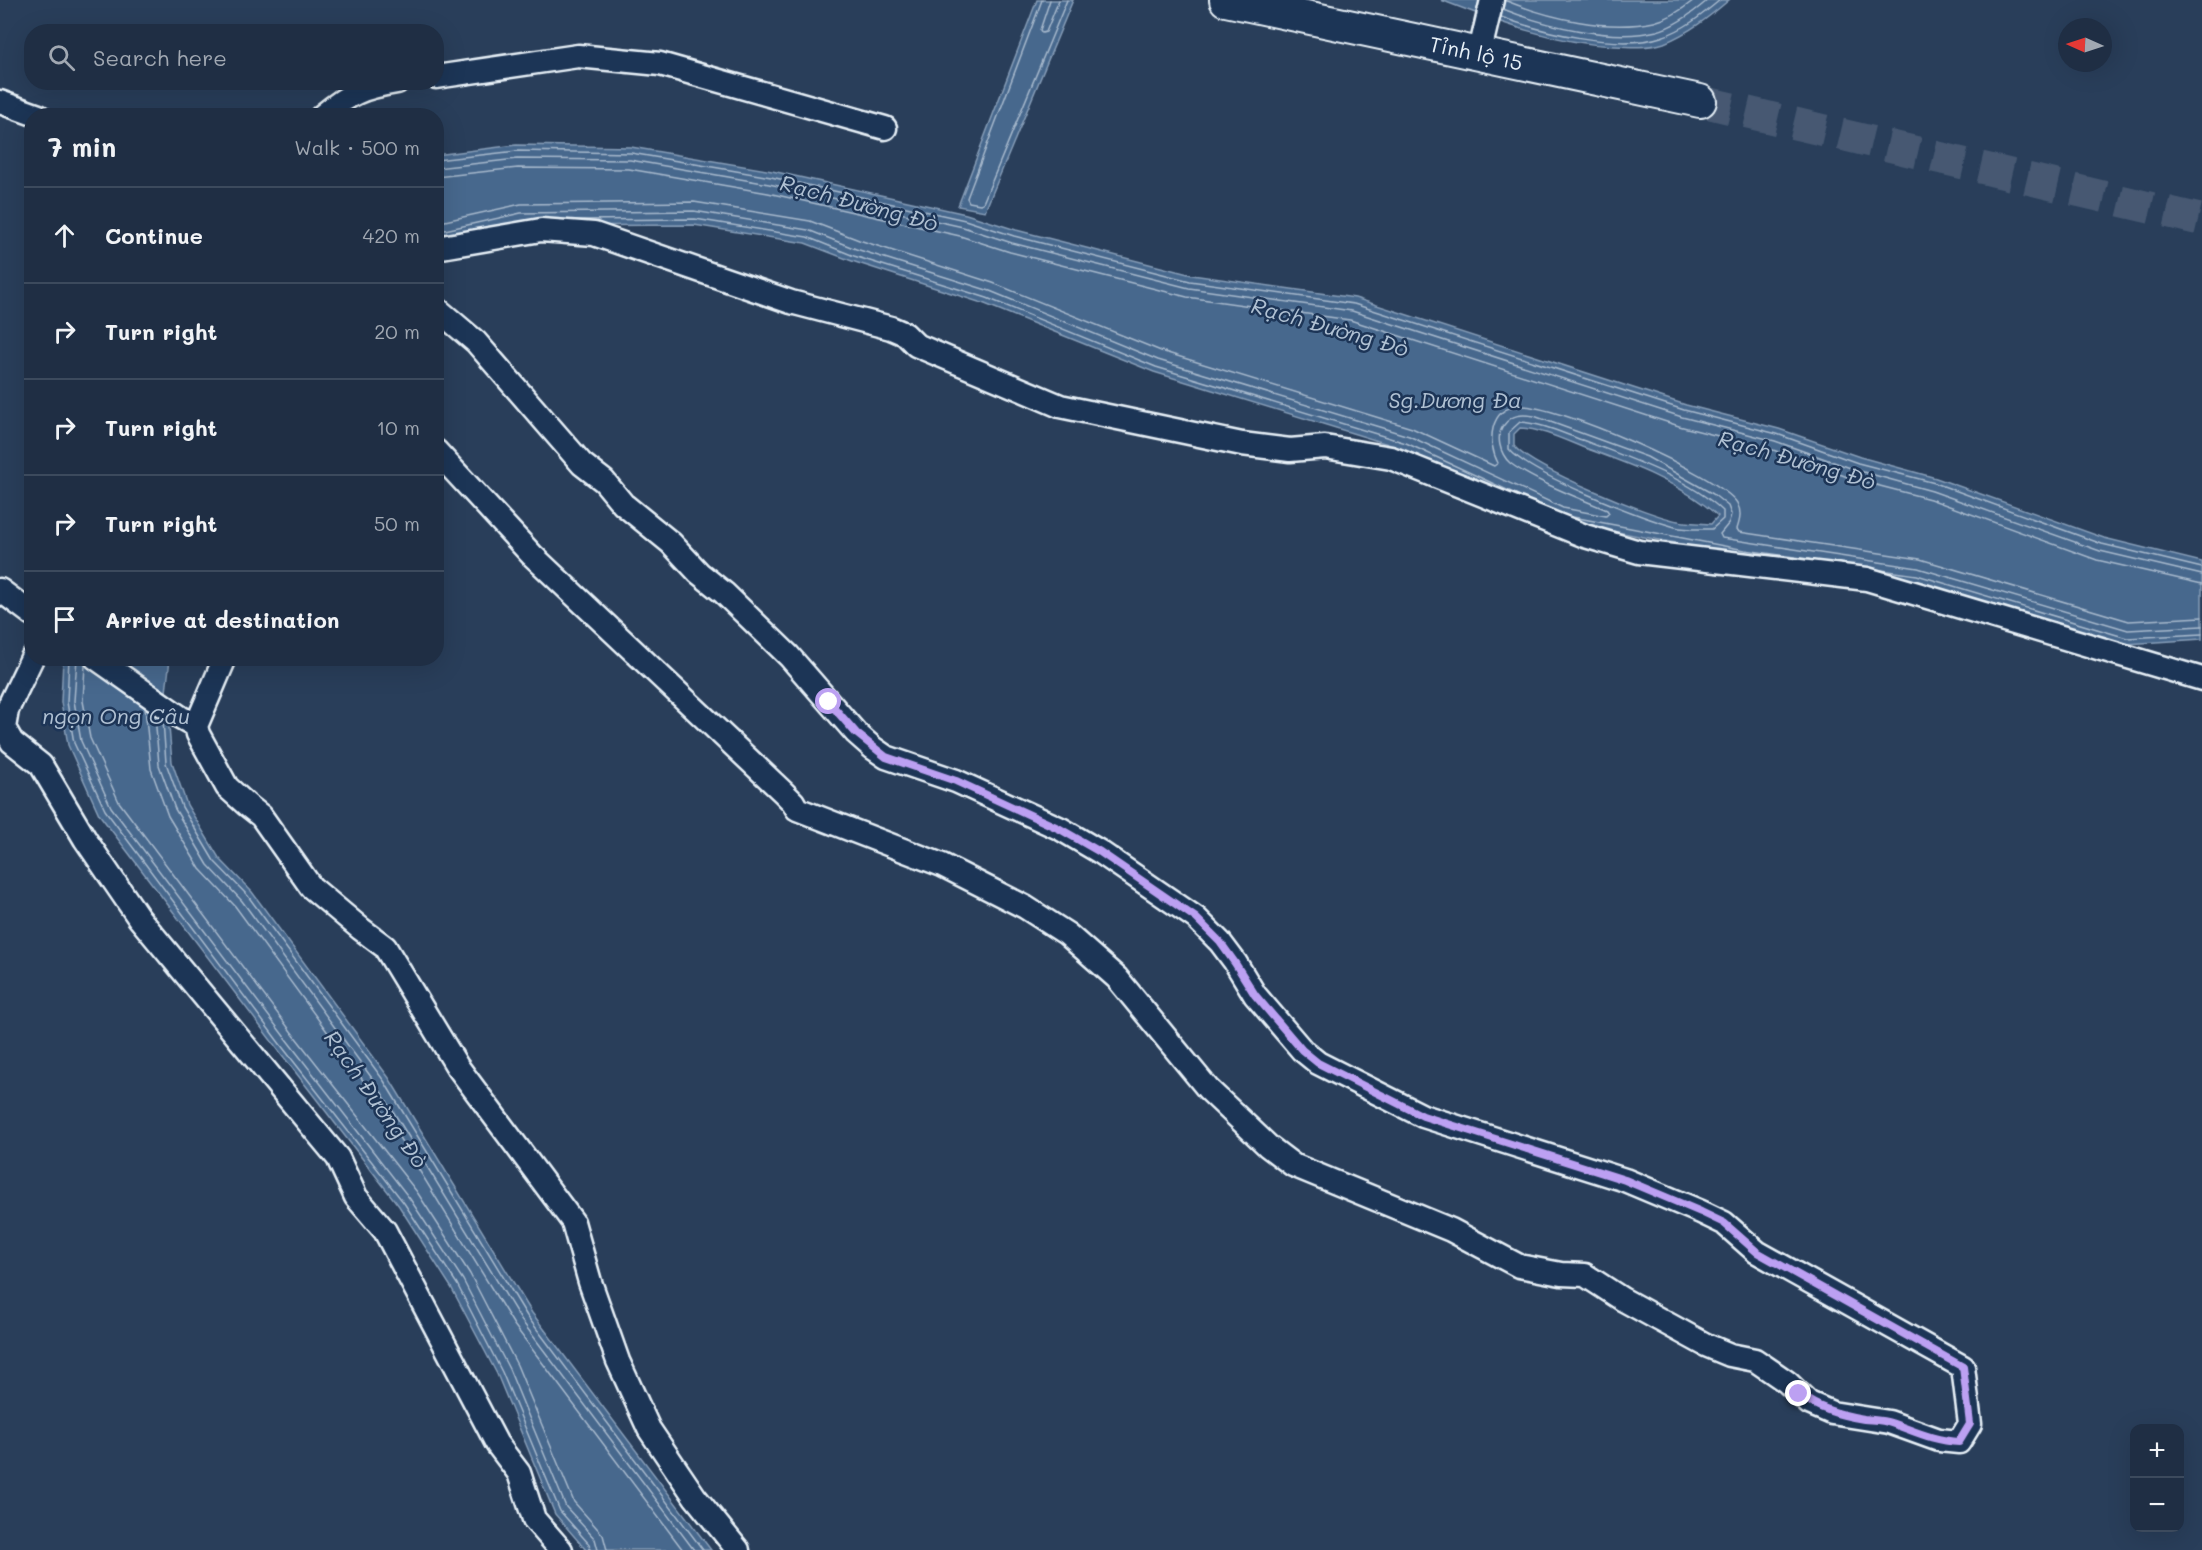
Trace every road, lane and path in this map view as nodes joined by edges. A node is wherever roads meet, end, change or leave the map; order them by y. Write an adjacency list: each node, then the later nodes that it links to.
1 (1492, 0): 3 (street)
2 (1239, 2): 3 (main road, Tỉnh lộ 15)
3 (1479, 55): 6 (main road, Tỉnh lộ 15)
4 (444, 76): 10 (street)
5 (363, 90): 8 (street)
6 (1700, 101)
7 (0, 102): 9 (street)
8 (332, 108)
9 (24, 111)
10 (885, 128)
11 (444, 247): 19 (street)
12 (444, 315): 13 (street)
13 (444, 460)
14 (0, 590): 15 (street)
15 (24, 608)
16 (28, 666): 21 (street)
17 (108, 666): 20 (street)
18 (220, 666): 20 (street)
19 (2202, 679)
20 (188, 722): 22 (street)
21 (561, 1550)
22 (738, 1550)

